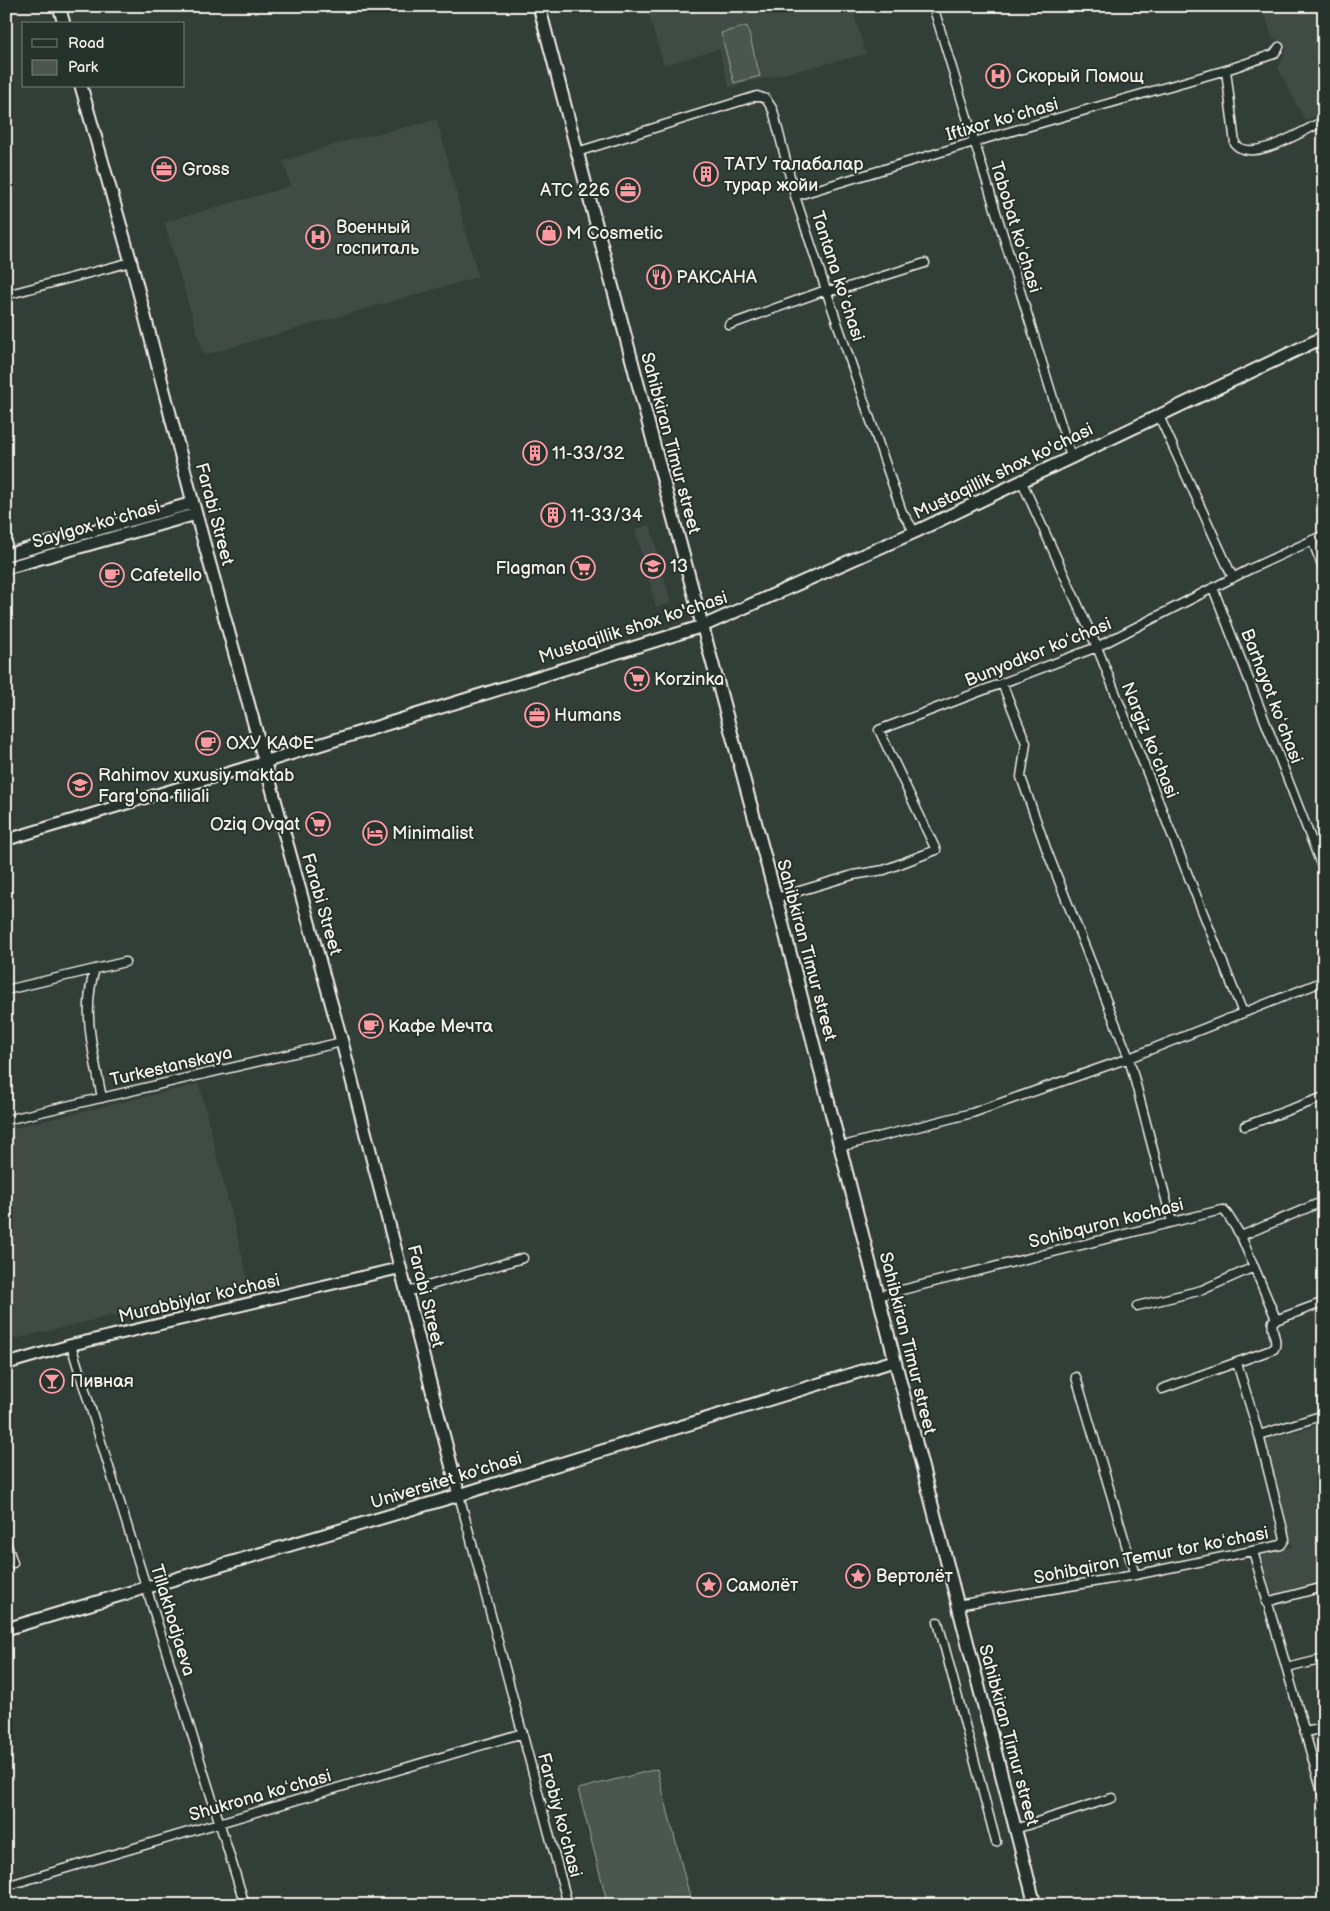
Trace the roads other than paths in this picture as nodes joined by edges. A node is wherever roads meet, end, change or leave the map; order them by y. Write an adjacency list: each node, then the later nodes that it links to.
1 (59, 6): 4 (main road)
2 (539, 6): 10 (main road, Sahibkiran Timur street)
3 (933, 6): 9 (street, Tabobat koʻchasi)
4 (63, 22)
5 (1279, 47): 6 (street, Iftixor koʻchasi)
6 (1226, 70): 8 (street); 9 (street, Iftixor koʻchasi)
7 (82, 88): 12 (main road, Farabi Street)
8 (1324, 121)
9 (974, 142): 11 (street, Iftixor koʻchasi); 19 (street, Tabobat koʻchasi)
10 (577, 152): 11 (street, Tantana koʻchasi); 30 (main road, Sahibkiran Timur street)
11 (796, 196): 14 (street, Tantana koʻchasi)
12 (130, 262): 15 (street); 21 (main road, Farabi Street)
13 (925, 263): 14 (street)
14 (826, 290): 16 (street); 22 (street, Tantana koʻchasi)
15 (6, 295)
16 (729, 325)
17 (1324, 337): 18 (main road, Mustaqillik shox ko'chasi)
18 (1159, 416): 19 (main road, Mustaqillik shox ko'chasi); 28 (street)
19 (1071, 457): 20 (main road, Mustaqillik shox ko'chasi)
20 (1022, 482): 22 (main road, Mustaqillik shox ko'chasi); 31 (street, Nargiz koʻchasi)
21 (195, 508): 25 (main road, Saylgox koʻchasi); 26 (main road, Saylgox koʻchasi); 33 (main road, Farabi Street)
22 (915, 532): 30 (main road, Mustaqillik shox ko'chasi)
23 (1324, 535): 24 (street, Bunyodkor koʻchasi)
24 (1312, 540): 27 (street); 28 (street, Bunyodkor koʻchasi)
25 (6, 555)
26 (6, 568)
27 (1324, 570)
28 (1233, 578): 29 (street, Bunyodkor koʻchasi)
29 (1213, 588): 31 (street, Bunyodkor koʻchasi); 35 (street, Barhayot koʻchasi)
30 (703, 626): 33 (main road, Mustaqillik shox ko'chasi); 36 (main road, Sahibkiran Timur street)
31 (1097, 647): 32 (street, Bunyodkor koʻchasi); 41 (street, Nargiz koʻchasi)
32 (1002, 683): 36 (street, Bunyodkor koʻchasi); 43 (street)
33 (264, 762): 34 (street, Mustaqillik shox ko'chasi); 42 (main road, Farabi Street)
34 (6, 840)
35 (1324, 872)
36 (776, 898): 48 (main road, Sahibkiran Timur street)
37 (125, 962): 38 (street)
38 (95, 969): 40 (street); 45 (street)
39 (1324, 980): 41 (street)
40 (6, 990)
41 (1243, 1013): 43 (street)
42 (342, 1042): 45 (street, Turkestanskaya); 54 (main road, Farabi Street)
43 (1129, 1058): 48 (street); 50 (street)
44 (1324, 1097): 47 (street)
45 (102, 1098): 46 (street, Turkestanskaya)
46 (6, 1120)
47 (1245, 1126)
48 (839, 1147): 56 (main road, Sahibkiran Timur street)
49 (1324, 1201): 51 (street)
50 (1172, 1222): 51 (street, Sohibquron kochasi); 56 (street, Sohibquron kochasi)
51 (1241, 1236): 53 (street)
52 (523, 1258): 55 (street)
53 (1254, 1267): 58 (street); 59 (street)
54 (400, 1268): 55 (main road, Farabi Street); 60 (street, Murabbiylar ko'chasi)
55 (406, 1292): 68 (main road, Farabi Street)
56 (878, 1296): 61 (main road, Sahibkiran Timur street)
57 (1324, 1302): 59 (street)
58 (1137, 1306)
59 (1276, 1319): 62 (street)
60 (71, 1345): 63 (street, Murabbiylar ko'chasi); 74 (street, Tillakhodjaeva)
61 (894, 1361): 68 (main road, Universitet ko'chasi); 76 (main road, Sahibkiran Timur street)
62 (1237, 1363): 65 (street); 67 (street, Sohibqiron Temur tor koʻchasi)
63 (6, 1364)
64 (1076, 1377): 72 (street)
65 (1162, 1389)
66 (1324, 1415): 67 (street)
67 (1259, 1435): 70 (street, Sohibqiron Temur tor koʻchasi)
68 (459, 1495): 74 (main road, Universitet ko'chasi); 83 (street, Farabi Street)
69 (6, 1542): 71 (street)
70 (1253, 1551): 72 (street, Sohibqiron Temur tor koʻchasi); 75 (street)
71 (13, 1563)
72 (1135, 1575): 76 (street, Sohibqiron Temur tor koʻchasi)
73 (1324, 1587): 75 (street)
74 (147, 1588): 78 (main road, Universitet ko'chasi); 86 (street, Tillakhodjaeva)
75 (1266, 1602): 80 (street)
76 (957, 1605): 87 (main road, Sahibkiran Timur street)
77 (938, 1622): 88 (street)
78 (6, 1629)
79 (1324, 1660): 80 (street)
80 (1287, 1668): 82 (street)
81 (1324, 1728): 82 (street)
82 (1305, 1732): 85 (street)
83 (522, 1733): 86 (street, Shukrona koʻchasi); 91 (street, Farobiy ko'chasi)
84 (1112, 1798): 87 (street)
85 (1324, 1798)
86 (219, 1823): 89 (street, Shukrona koʻchasi); 90 (street, Tillakhodjaeva)
87 (1015, 1829): 92 (main road, Sahibkiran Timur street)
88 (996, 1842)
89 (6, 1886)
90 (245, 1905)
91 (568, 1905)
92 (1035, 1905)

